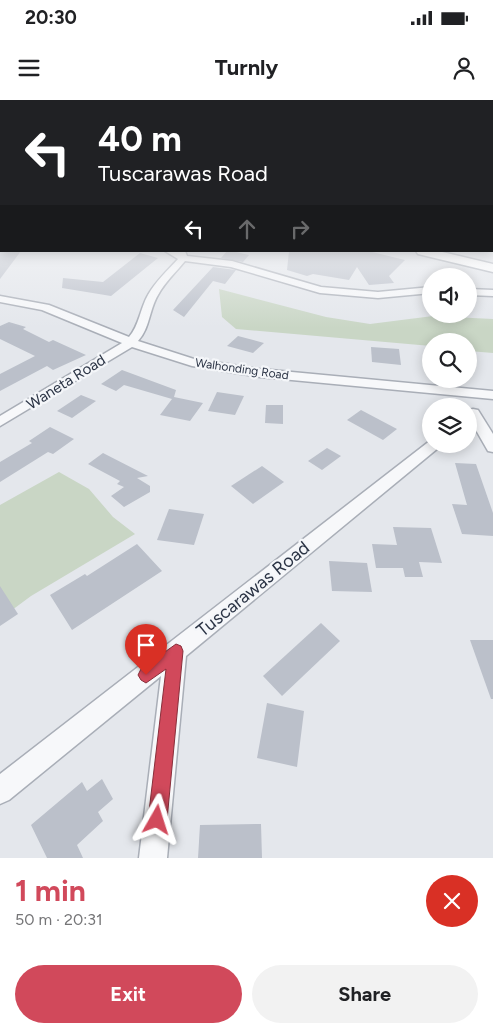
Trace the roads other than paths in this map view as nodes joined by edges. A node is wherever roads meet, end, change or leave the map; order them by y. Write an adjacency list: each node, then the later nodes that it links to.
1 (180, 257): 9 (street)
2 (195, 257): 5 (street)
3 (449, 257): 4 (main road)
4 (493, 268)
5 (422, 291)
6 (477, 292): 7 (street)
7 (493, 293)
8 (0, 299): 9 (street, Walhonding Road)
9 (131, 342): 10 (street, Walhonding Road); 13 (street, Waneta Road)
10 (476, 393): 11 (street, Walhonding Road); 12 (street)
11 (493, 395)
12 (475, 398)
13 (0, 422)
14 (477, 424): 15 (street)
15 (493, 447)
16 (424, 453): 17 (street, Tuscarawas Road)
17 (176, 651): 18 (street, Tuscarawas Road); 19 (street)
18 (0, 791)
19 (153, 858)

